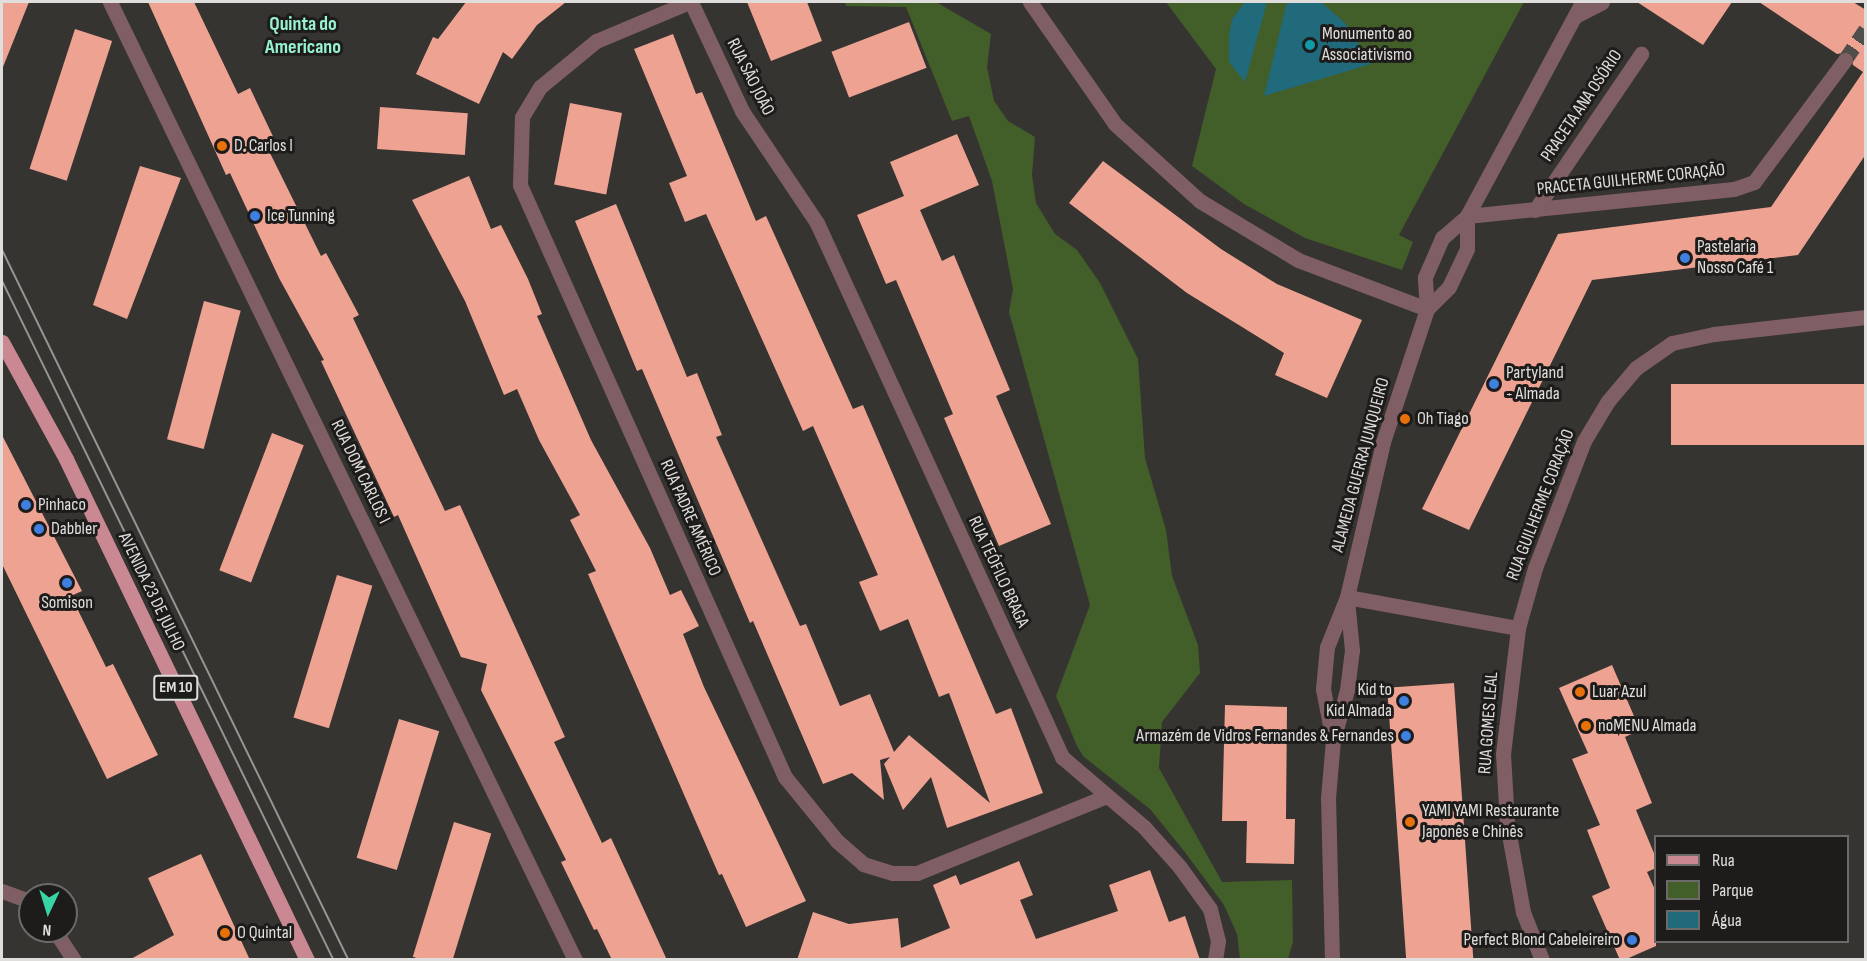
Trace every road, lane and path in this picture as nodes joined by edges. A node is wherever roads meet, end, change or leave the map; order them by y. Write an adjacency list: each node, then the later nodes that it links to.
1 (110, 2): 23 (street, RUA DOM CARLOS I)
2 (690, 2): 8 (street, RUA SÃO JOÃO); 17 (street, RUA PADRE AMÉRICO)
3 (1030, 2): 11 (street)
4 (1602, 2): 5 (street, ALAMEDA GUERRA JUNQUEIRO)
5 (1580, 8): 10 (street, ALAMEDA GUERRA JUNQUEIRO)
6 (1641, 54): 9 (street, PRACETA ANA OSÓRIO)
7 (1845, 60): 9 (street, PRACETA GUILHERME CORAÇÃO)
8 (779, 168): 17 (street, RUA TEÓFILO BRAGA)
9 (1535, 210): 10 (street, PRACETA GUILHERME CORAÇÃO)
10 (1467, 216): 11 (street, ALAMEDA GUERRA JUNQUEIRO); 11 (street, ALAMEDA GUERRA JUNQUEIRO)
11 (1427, 309): 14 (street, ALAMEDA GUERRA JUNQUEIRO)
12 (1866, 317): 15 (street, RUA GUILHERME CORAÇÃO)
13 (2, 342): 22 (main road, AVENIDA 23 DE JULHO / EM 10)
14 (1347, 597): 15 (street); 16 (street, ALAMEDA GUERRA JUNQUEIRO); 16 (street, ALAMEDA GUERRA JUNQUEIRO)
15 (1518, 628): 26 (street, RUA GOMES LEAL)
16 (1333, 740): 25 (street, ALAMEDA GUERRA JUNQUEIRO)
17 (1104, 796): 24 (street, RUA TEÓFILO BRAGA)
18 (2, 891): 19 (street)
19 (18, 897)
20 (63, 943): 21 (street)
21 (74, 960)
22 (307, 960)
23 (575, 960)
24 (1215, 960)
25 (1332, 960)
26 (1542, 960)

